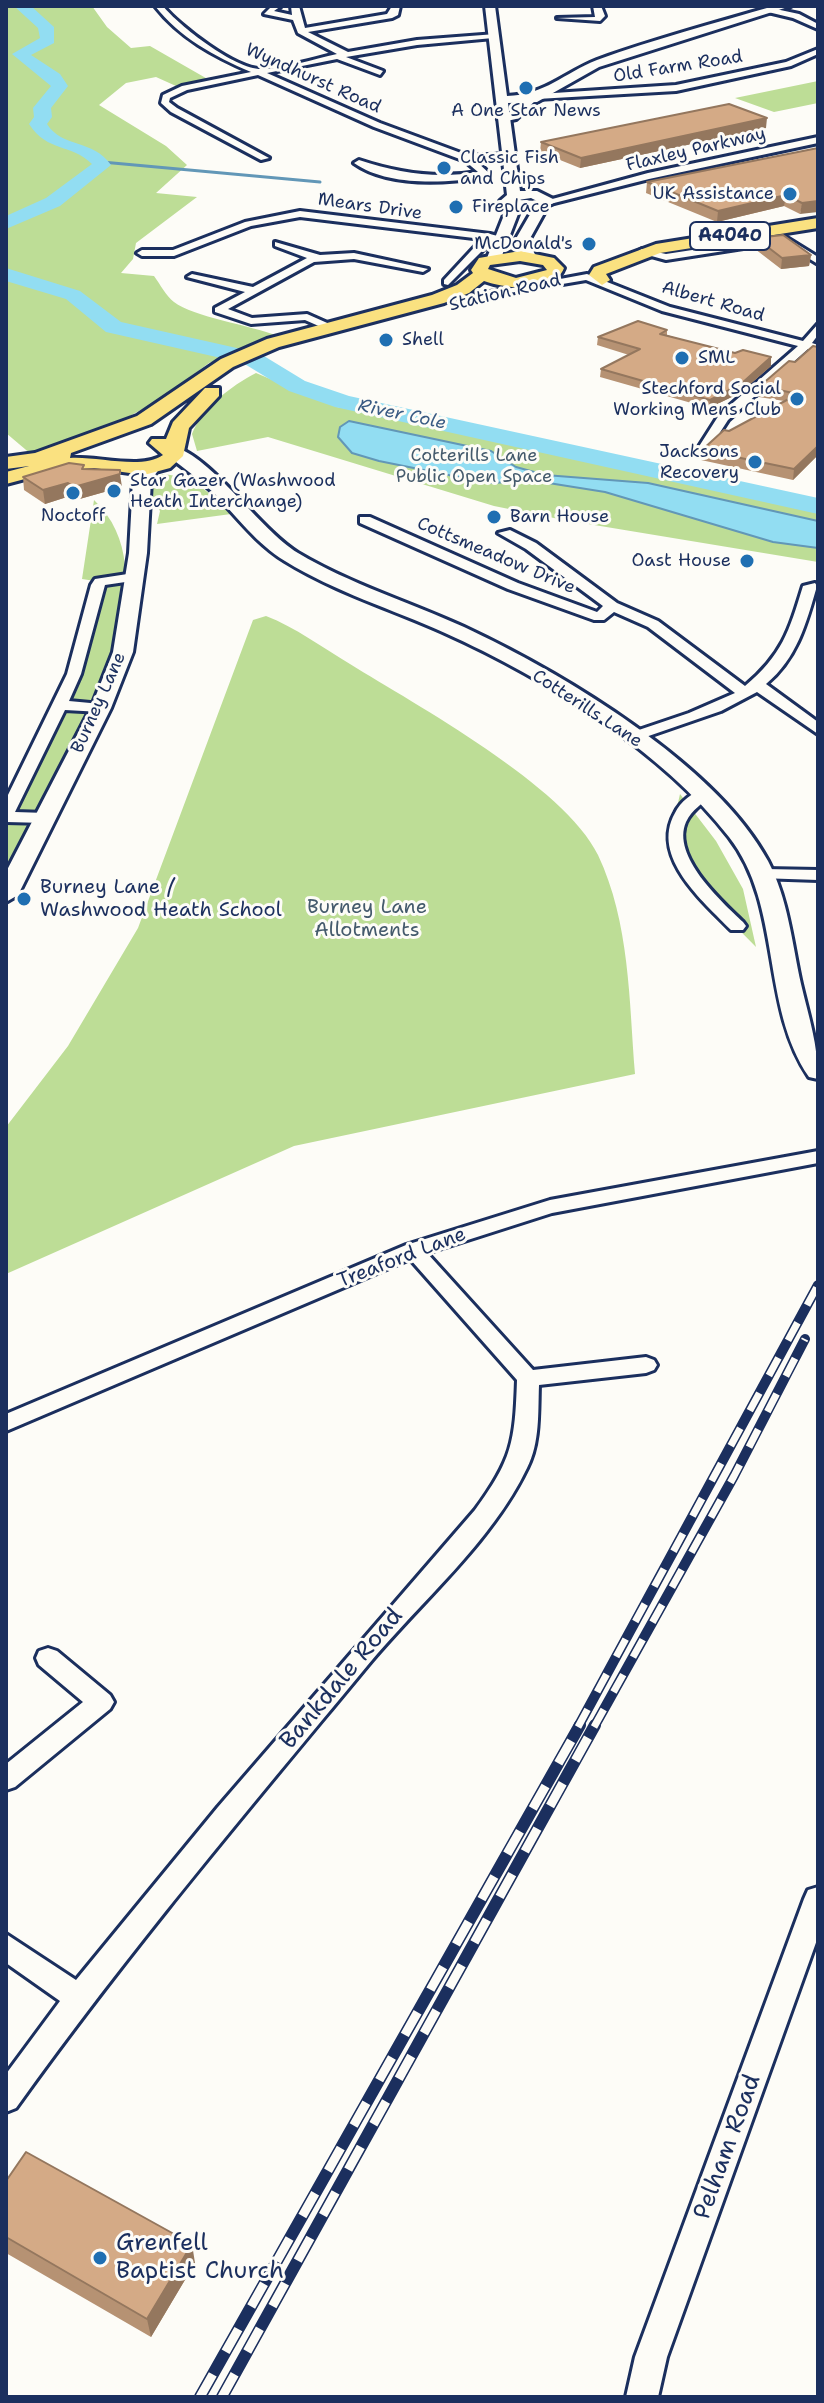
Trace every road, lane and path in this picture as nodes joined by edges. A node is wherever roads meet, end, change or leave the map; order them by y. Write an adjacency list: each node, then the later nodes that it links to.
1 (159, 6): 16 (street, Wyndhurst Road)
2 (277, 6): 9 (street)
3 (295, 6): 9 (street)
4 (396, 6): 12 (street)
5 (490, 6): 13 (street)
6 (597, 6): 10 (street)
7 (786, 6): 8 (street)
8 (771, 10): 11 (street); 18 (street)
9 (294, 18): 12 (street)
10 (561, 18)
11 (818, 27)
12 (301, 31): 15 (street)
13 (493, 36): 15 (street); 19 (street)
14 (818, 51): 18 (street, Old Farm Road)
15 (346, 57): 16 (street); 17 (street)
16 (261, 73): 24 (street); 25 (street, Wyndhurst Road)
17 (380, 73)
18 (536, 98): 19 (street); 20 (street)
19 (500, 100): 20 (street)
20 (502, 119): 23 (street)
21 (818, 140): 29 (street, Flaxley Parkway)
22 (276, 156): 24 (street)
23 (507, 157): 25 (street, Wyndhurst Road); 28 (street)
24 (264, 158): 26 (street)
25 (468, 159): 27 (street, Wyndhurst Road)
26 (253, 160)
27 (351, 172)
28 (513, 195): 29 (street); 33 (street)
29 (541, 199): 37 (street)
30 (228, 218): 32 (street)
31 (818, 223): 35 (main road, A4040)
32 (248, 224): 33 (street, Mears Drive); 36 (street, Mears Drive)
33 (497, 238): 39 (street); 46 (street)
34 (279, 244): 38 (street)
35 (642, 252): 40 (main road, A4040); 41 (street); 42 (main road, A4040)
36 (142, 253)
37 (529, 256): 39 (main road); 42 (main road)
38 (318, 258): 43 (street); 49 (street)
39 (494, 258): 44 (main road)
40 (624, 259): 42 (main road, A4040); 47 (main road, A4040)
41 (818, 261)
42 (551, 267): 48 (main road)
43 (423, 269)
44 (483, 274): 48 (main road); 53 (main road, Station Road)
45 (192, 277): 49 (street)
46 (454, 279)
47 (602, 280): 50 (street, Station Road); 55 (street, Albert Road)
48 (509, 281): 50 (main road)
49 (252, 290): 52 (street)
50 (480, 296): 57 (main road, Station Road)
51 (325, 308): 52 (street)
52 (307, 317): 53 (street)
53 (330, 328): 57 (main road, Station Road)
54 (817, 329): 55 (street)
55 (805, 346): 56 (street, Albert Road); 60 (street)
56 (818, 348)
57 (265, 352): 58 (main road, Station Road)
58 (237, 365): 59 (main road, Station Road); 62 (main road, Station Road)
59 (178, 400): 61 (main road); 63 (main road)
60 (704, 448)
61 (120, 455): 62 (main road); 62 (main road); 63 (main road); 67 (street)
62 (165, 459): 67 (street, Burney Lane); 77 (street, Cotterills Lane)
63 (48, 461): 64 (main road); 65 (street); 66 (main road)
64 (6, 463)
65 (6, 472)
66 (6, 478)
67 (140, 495): 70 (street, Burney Lane)
68 (365, 520): 72 (street, Cottsmeadow Drive)
69 (505, 533): 72 (street, Cottsmeadow Drive)
70 (134, 577): 74 (street); 75 (street, Burney Lane)
71 (810, 586): 73 (street)
72 (612, 606): 73 (street, Cottsmeadow Drive)
73 (751, 689): 76 (street, Cottsmeadow Drive); 77 (street)
74 (60, 705): 75 (street); 79 (street)
75 (101, 708): 80 (street, Burney Lane)
76 (818, 729)
77 (632, 737): 78 (street, Cotterills Lane)
78 (704, 794): 81 (street, Cotterills Lane); 84 (street)
79 (6, 816): 80 (street)
80 (46, 818): 83 (street, Burney Lane)
81 (765, 874): 82 (street); 85 (street, Cotterills Lane)
82 (818, 875)
83 (6, 895)
84 (737, 926)
85 (818, 1071)
86 (818, 1157): 87 (street, Treaford Lane)
87 (413, 1250): 89 (street); 90 (street, Treaford Lane)
88 (646, 1365): 89 (street)
89 (528, 1378): 95 (street, Bankdale Road)
90 (6, 1423)
91 (48, 1658): 92 (street)
92 (6, 1779)
93 (818, 1899): 97 (street, Pelham Road)
94 (6, 1947): 95 (street)
95 (77, 1997): 96 (street, Bankdale Road)
96 (6, 2098)
97 (642, 2397)

